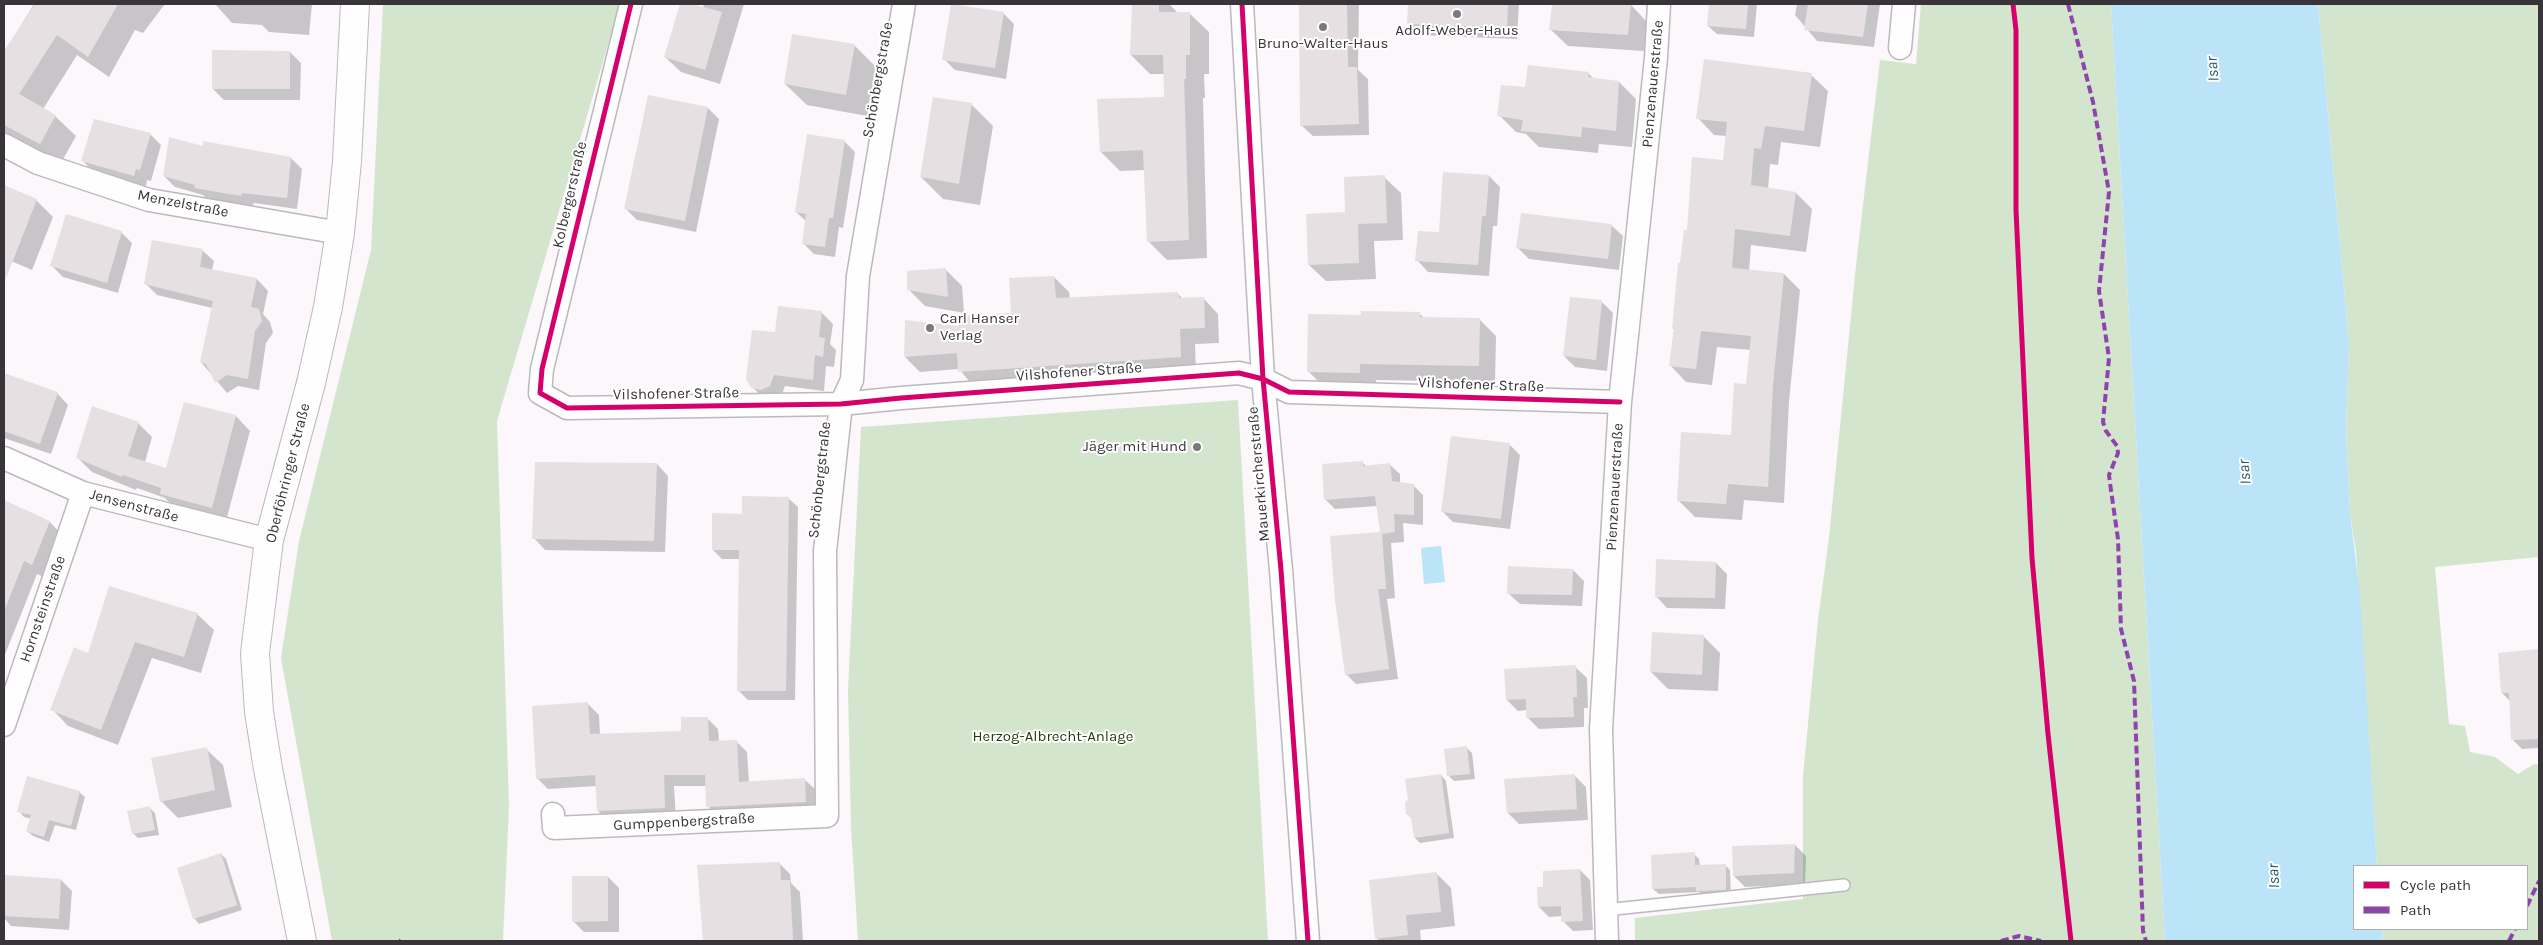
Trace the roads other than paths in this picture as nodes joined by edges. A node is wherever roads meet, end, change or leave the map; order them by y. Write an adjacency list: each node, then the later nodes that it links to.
1 (355, 4): 9 (main road, Oberföhringer Straße)
2 (631, 4): 11 (street, Kolbergerstraße)
3 (904, 4): 13 (street, Schönbergstraße)
4 (1242, 4): 10 (street, Mauerkircherstraße)
5 (1659, 4): 12 (street, Pienzenauerstraße)
6 (1904, 4): 7 (street)
7 (1900, 48)
8 (4, 145): 9 (street, Menzelstraße)
9 (340, 233): 16 (main road, Oberföhringer Straße)
10 (1263, 379): 12 (street, Vilshofener Straße); 13 (street, Vilshofener Straße); 23 (street, Mauerkircherstraße)
11 (540, 393): 13 (street, Vilshofener Straße)
12 (1620, 402): 21 (street, Pienzenauerstraße)
13 (841, 404): 19 (street, Schönbergstraße)
14 (4, 458): 15 (street, Jensenstraße)
15 (83, 493): 16 (street, Jensenstraße); 17 (street, Hornsteinstraße)
16 (269, 540): 22 (main road, Oberföhringer Straße)
17 (4, 725)
18 (553, 814): 19 (street, Gumppenbergstraße)
19 (827, 816)
20 (1844, 885): 21 (lane)
21 (1605, 910): 24 (street, Pienzenauerstraße)
22 (302, 941)
23 (1308, 941)
24 (1608, 941)

